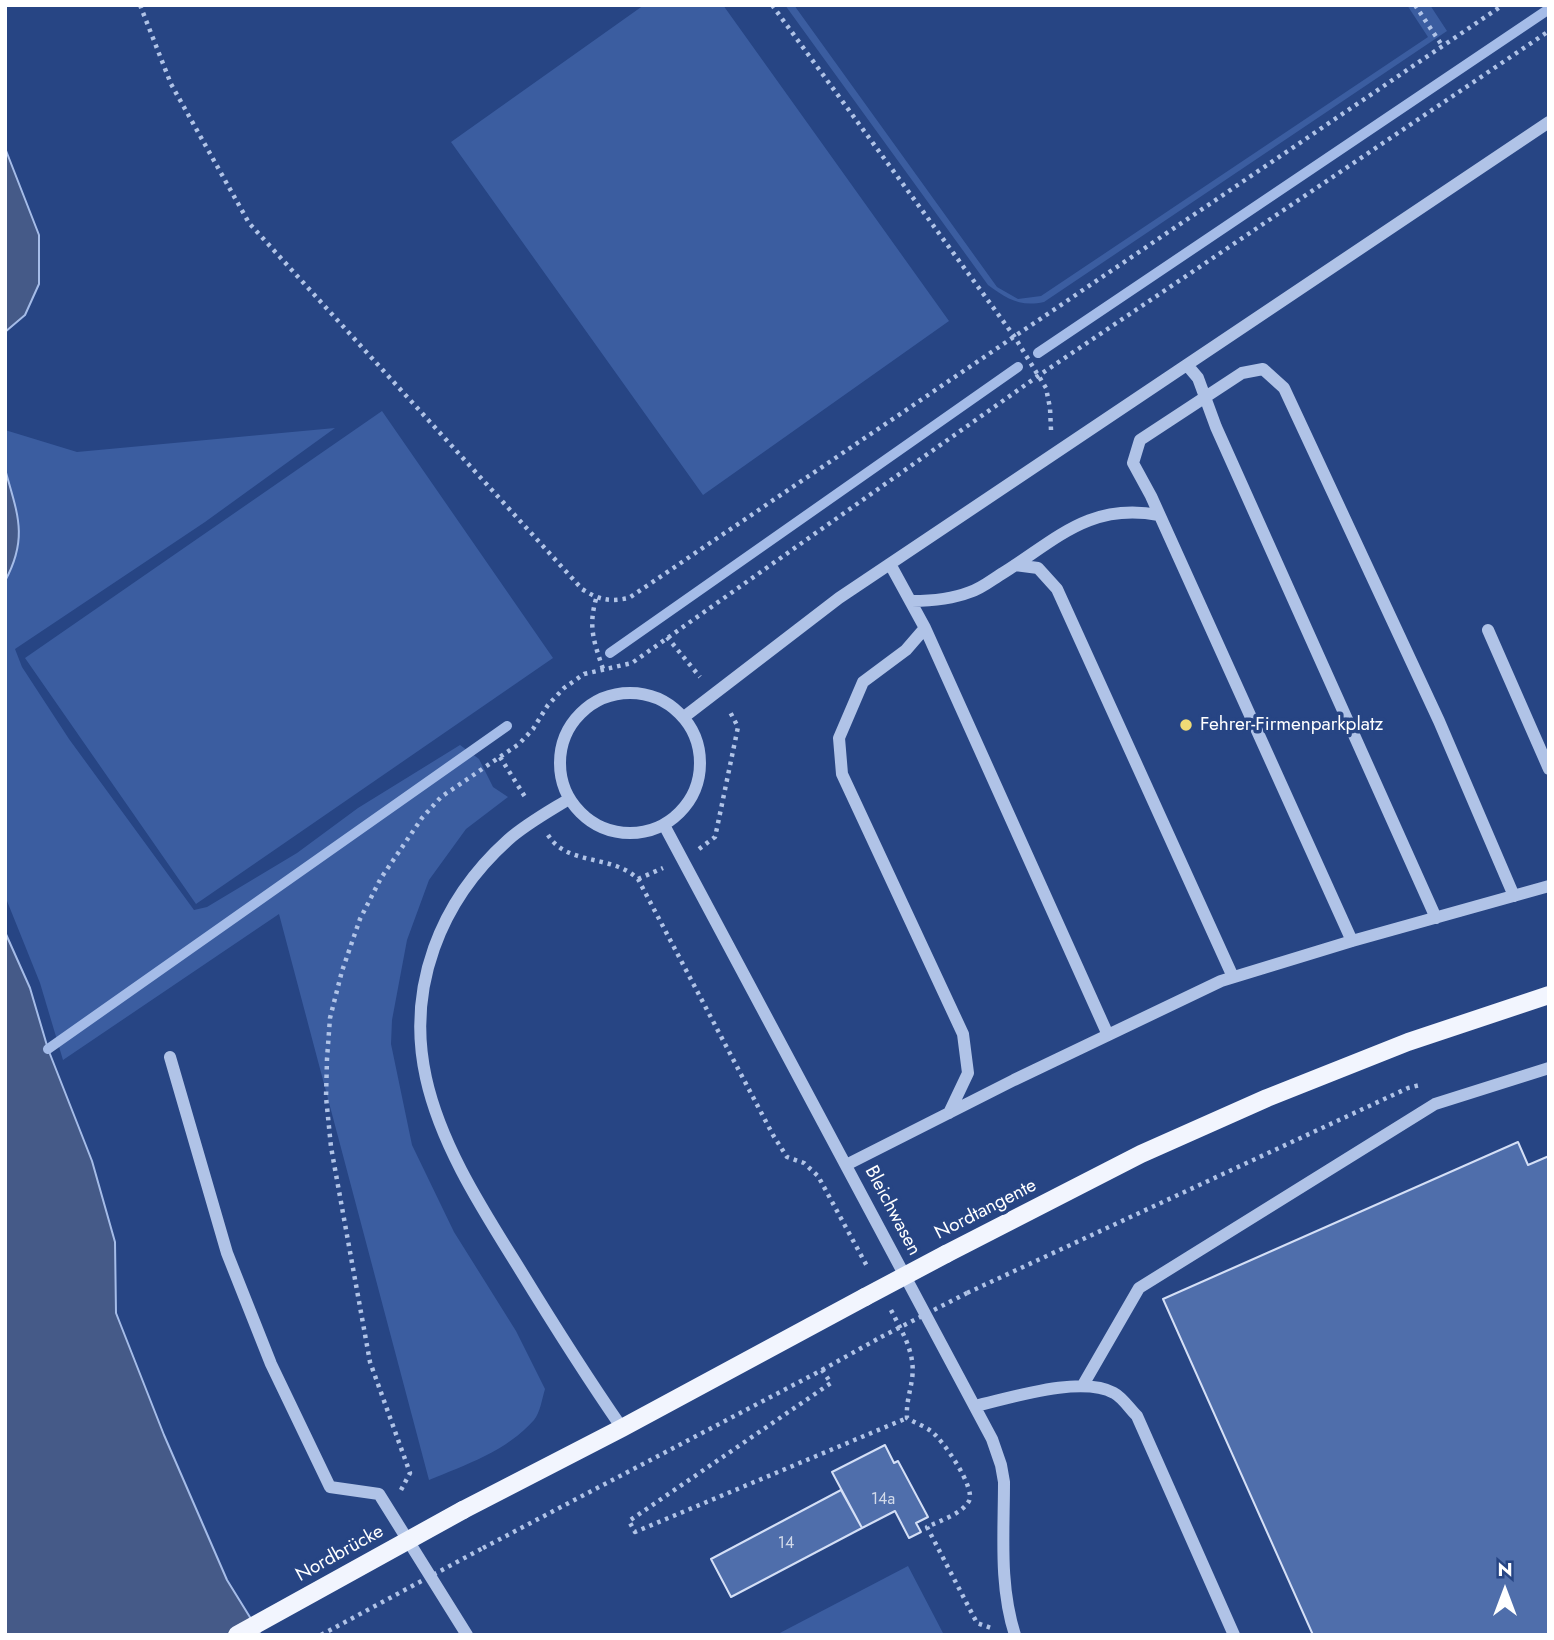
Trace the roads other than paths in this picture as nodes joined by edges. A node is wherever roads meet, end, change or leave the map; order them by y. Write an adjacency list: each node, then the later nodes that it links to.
1 (1549, 122): 2 (street)
2 (1187, 365): 3 (street); 5 (street)
3 (1204, 398): 4 (street); 15 (street); 16 (street)
4 (1159, 515): 6 (street); 17 (street)
5 (890, 564): 7 (street); 10 (street)
6 (1015, 565): 7 (street); 18 (street)
7 (912, 601): 8 (street)
8 (925, 628): 20 (street); 23 (street)
9 (1488, 630): 11 (street)
10 (684, 717): 12 (street); 13 (street)
11 (1549, 769)
12 (569, 799): 13 (street); 27 (street)
13 (664, 825): 24 (street, Bleichwasen)
14 (1549, 886): 15 (street)
15 (1514, 896): 16 (street)
16 (1436, 918): 17 (street)
17 (1352, 942): 18 (street)
18 (1233, 977): 20 (street)
19 (1549, 995): 27 (main road, Nordtangente, bridge)
20 (1108, 1035): 23 (street)
21 (170, 1057): 30 (street)
22 (1549, 1069): 25 (street)
23 (949, 1113): 24 (street)
24 (846, 1165): 26 (street, Bleichwasen)
25 (1083, 1385): 26 (street); 32 (street)
26 (975, 1406): 31 (street, Bleichwasen)
27 (622, 1428): 28 (main road, Nordtangente)
28 (463, 1510): 29 (main road, Nordbrücke, bridge)
29 (237, 1635)
30 (467, 1635)
31 (1015, 1635)
32 (1234, 1635)

